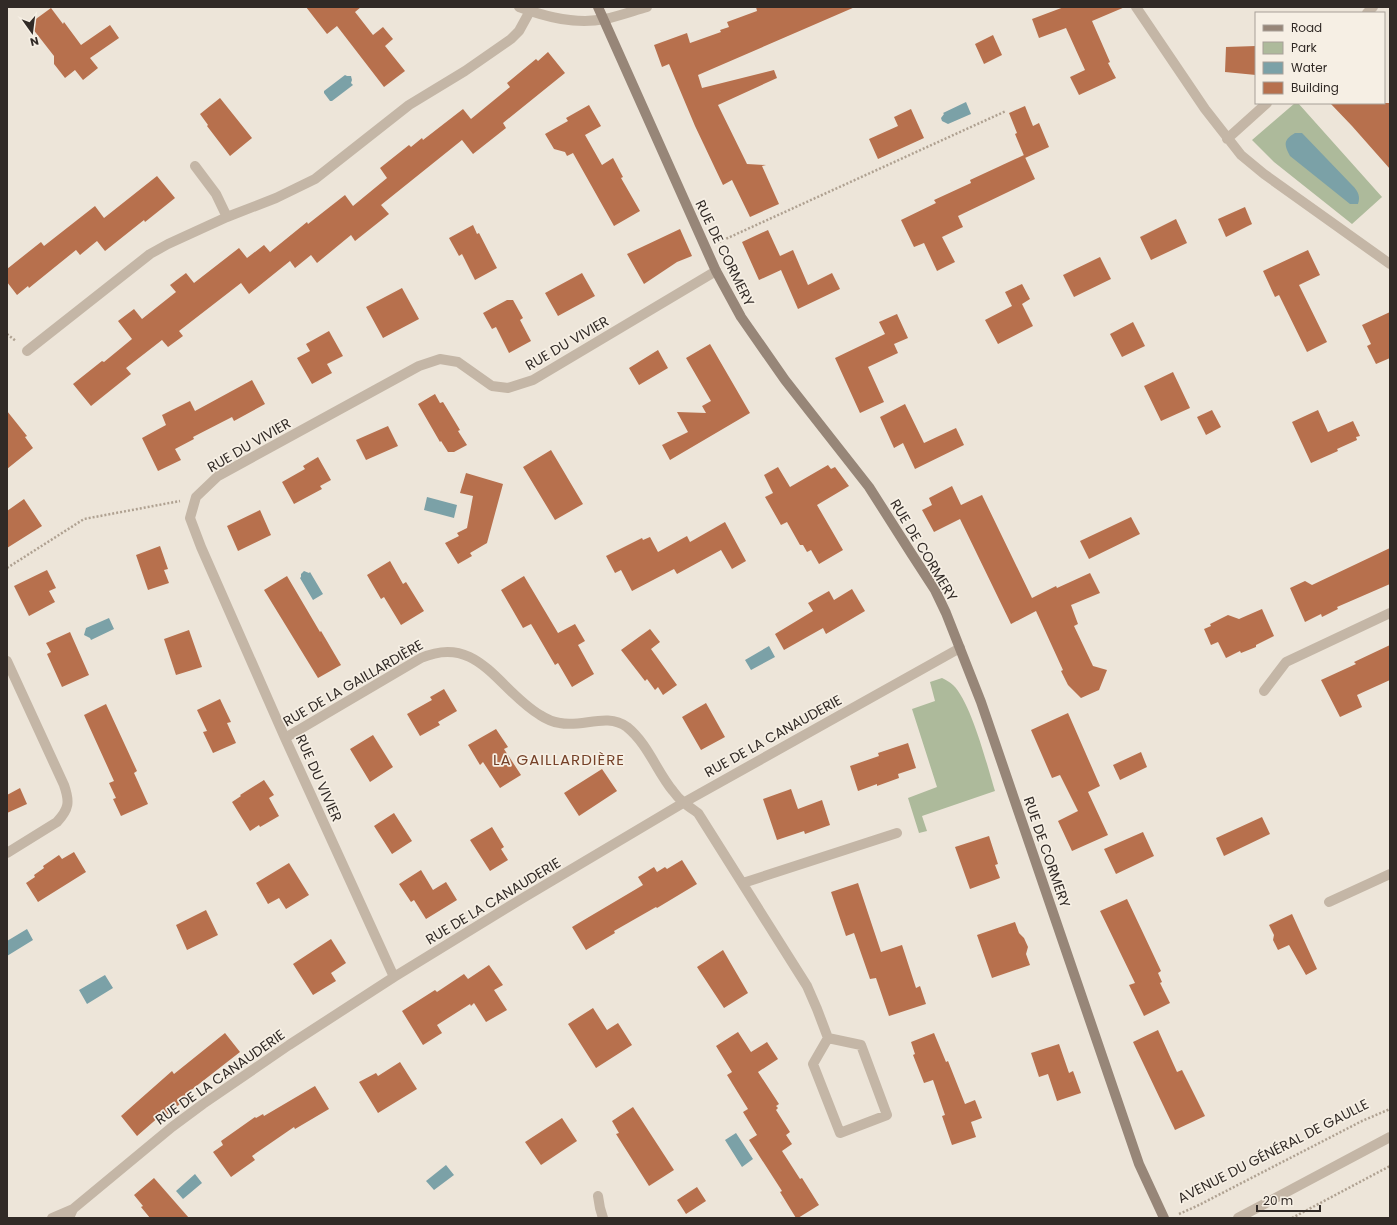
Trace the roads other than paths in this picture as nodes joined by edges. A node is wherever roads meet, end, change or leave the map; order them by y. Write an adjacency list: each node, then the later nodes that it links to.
1 (519, 7): 5 (street)
2 (598, 7): 6 (main road, RUE DE CORMERY)
3 (647, 7): 6 (street)
4 (1136, 7): 8 (street)
5 (530, 11): 6 (street); 10 (street)
6 (604, 20): 12 (main road, RUE DE CORMERY)
7 (1266, 104): 8 (street)
8 (1227, 139): 11 (street)
9 (195, 166): 10 (street)
10 (227, 217): 13 (street)
11 (1390, 264)
12 (716, 271): 15 (main road, RUE DE CORMERY); 18 (street, RUE DU VIVIER)
13 (27, 351)
14 (1390, 613): 17 (street)
15 (960, 648): 19 (street, RUE DE LA CANAUDERIE); 32 (main road, RUE DE CORMERY)
16 (7, 661): 21 (street)
17 (1264, 691)
18 (285, 738): 19 (street, RUE DE LA GAILLARDIÈRE); 25 (street, RUE DU VIVIER)
19 (683, 803): 23 (street, RUE DE LA GAILLARDIÈRE); 25 (street, RUE DE LA CANAUDERIE)
20 (897, 833): 23 (street)
21 (7, 853)
22 (1390, 874): 24 (street)
23 (743, 883): 26 (street, RUE DE LA GAILLARDIÈRE)
24 (1328, 902)
25 (394, 977): 29 (street, RUE DE LA CANAUDERIE)
26 (828, 1038): 26 (street)
27 (1390, 1137): 33 (street)
28 (598, 1196): 31 (street)
29 (71, 1214): 30 (street, RUE DE LA CANAUDERIE)
30 (52, 1218)
31 (603, 1218)
32 (1164, 1218)
33 (1238, 1218)

